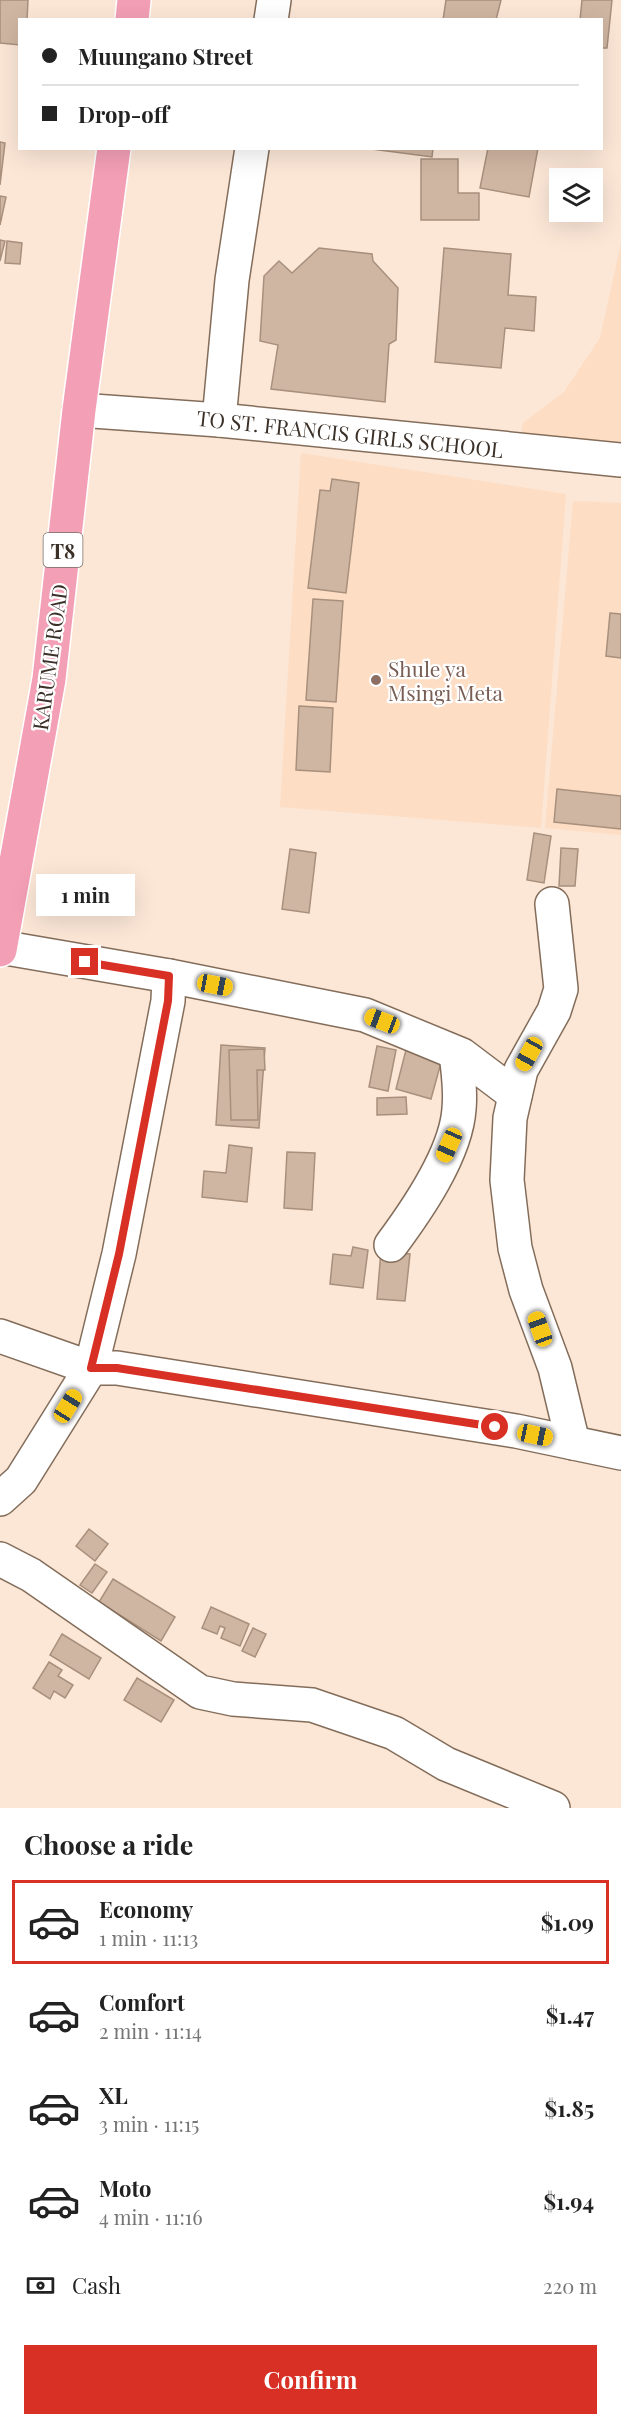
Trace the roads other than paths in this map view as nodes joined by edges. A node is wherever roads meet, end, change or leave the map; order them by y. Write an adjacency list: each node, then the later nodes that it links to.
1 (134, 0): 3 (highway)
2 (274, 0): 4 (street)
3 (132, 18)
4 (271, 18)
5 (114, 150): 7 (highway, KARUME ROAD / T8)
6 (252, 150): 8 (street)
7 (79, 410): 8 (street, TO ST. FRANCIS GIRLS SCHOOL); 11 (highway, KARUME ROAD / T8)
8 (219, 420): 9 (street, TO ST. FRANCIS GIRLS SCHOOL)
9 (621, 460)
10 (552, 904): 14 (street)
11 (0, 948): 12 (street)
12 (169, 976): 13 (street); 17 (street)
13 (456, 1053): 14 (street); 15 (street)
14 (515, 1095): 18 (street)
15 (391, 1245)
16 (0, 1336): 17 (street)
17 (91, 1368): 18 (street); 20 (street)
18 (573, 1443): 19 (street)
19 (621, 1453)
20 (0, 1499)
21 (0, 1559): 22 (street)
22 (554, 1808)

